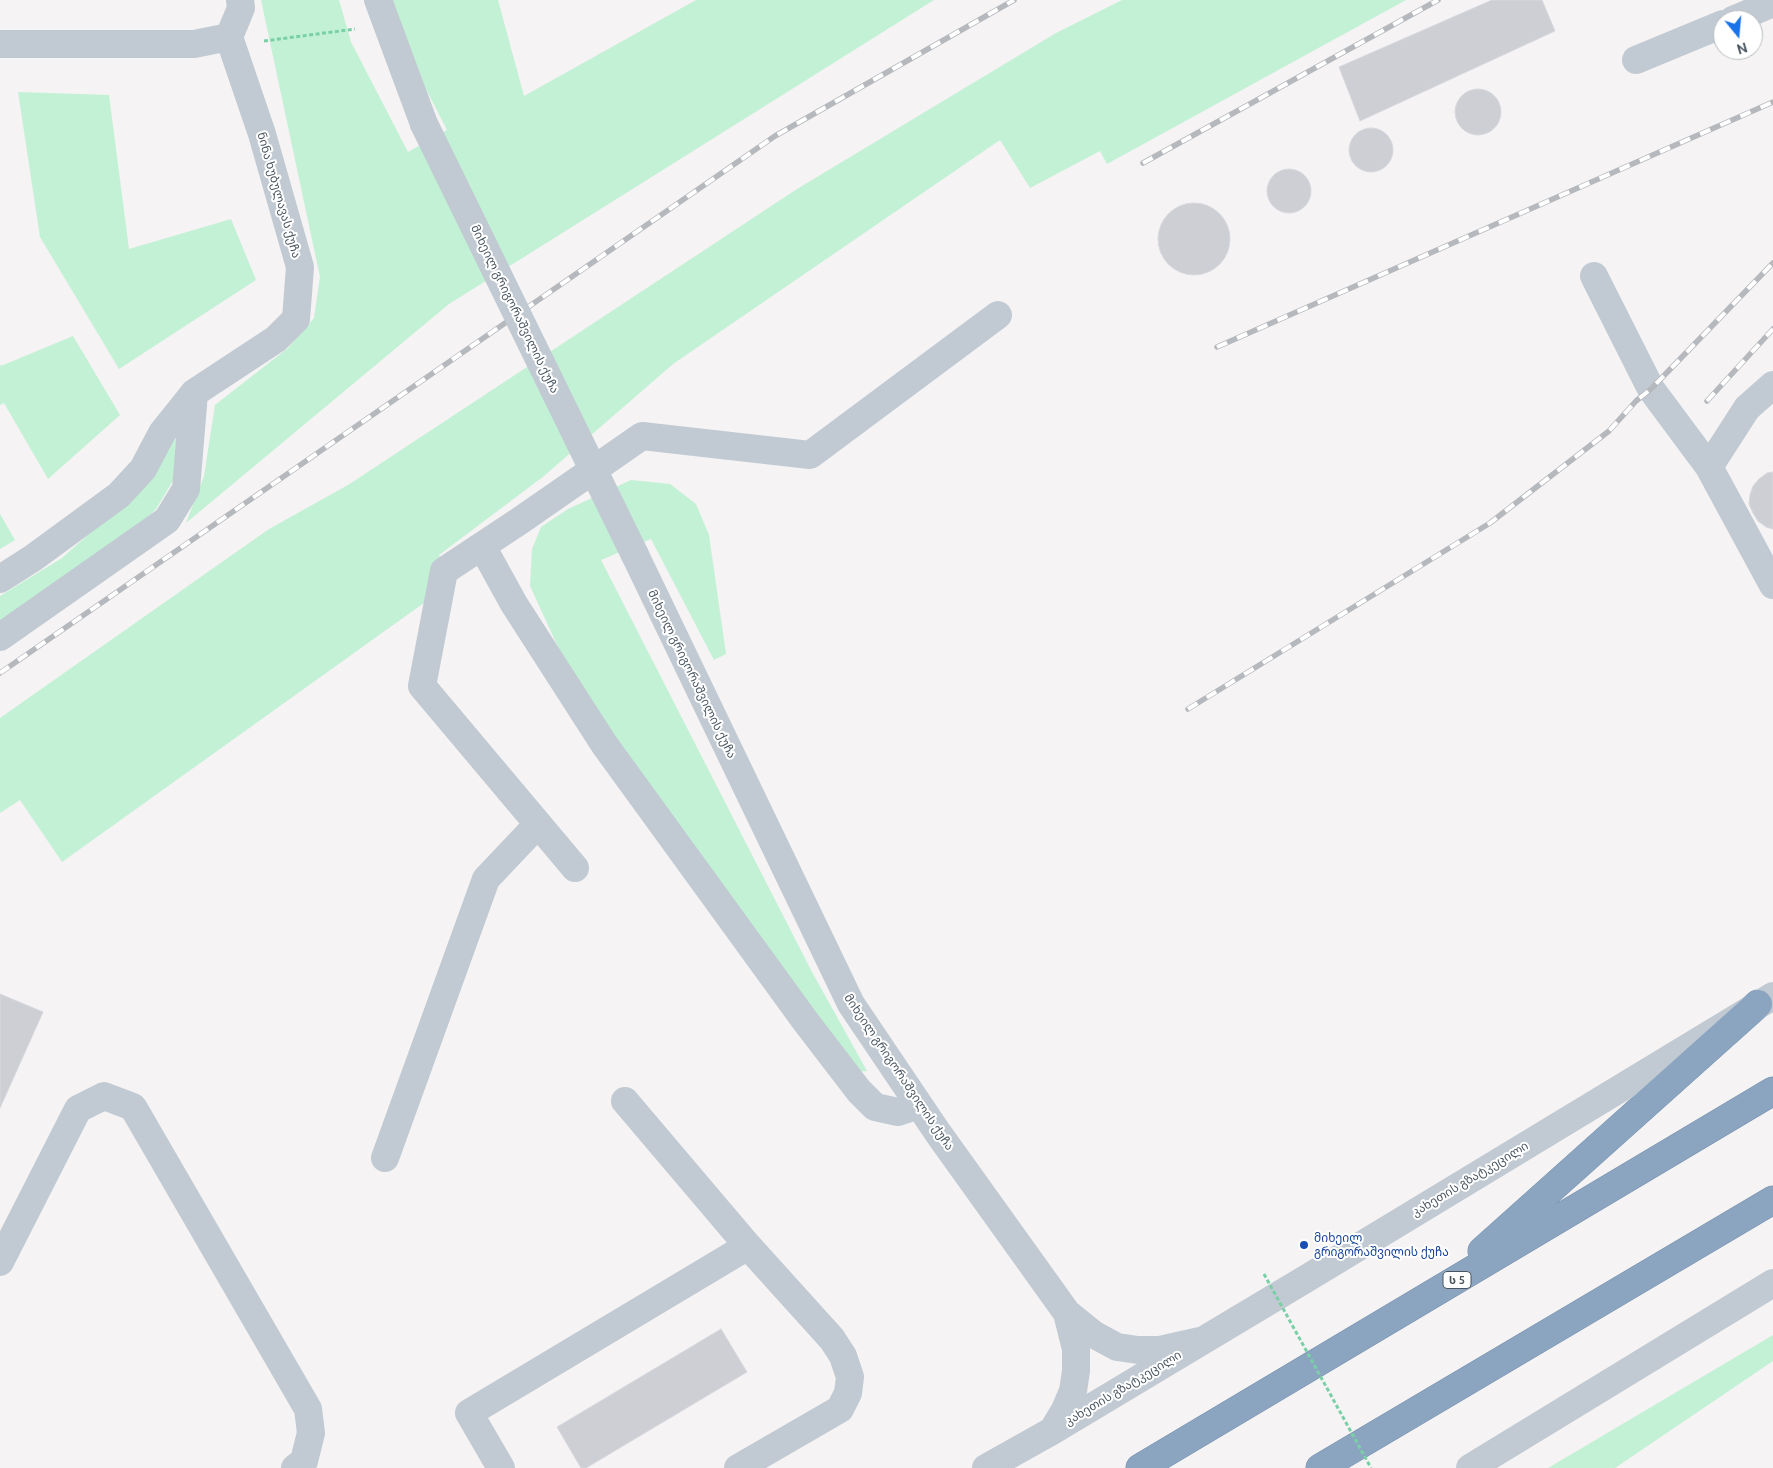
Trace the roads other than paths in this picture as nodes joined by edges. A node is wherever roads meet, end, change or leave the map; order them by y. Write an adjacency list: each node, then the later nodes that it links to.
1 (240, 0): 6 (street)
2 (378, 0): 23 (street, მიხეილ გრიგორაშვილის ქუჩა, bridge)
3 (1773, 3): 4 (street)
4 (1757, 10)
5 (1713, 28): 8 (street)
6 (230, 41): 7 (street); 12 (street, ნინა ხუბულავას ქუჩა)
7 (0, 44)
8 (1636, 60)
9 (1594, 276): 13 (street)
10 (998, 315): 14 (street)
11 (1773, 385): 13 (street)
12 (194, 393): 15 (street, ნინა ხუბულავას ქუჩა); 17 (street)
13 (1709, 468): 16 (street)
14 (482, 546): 18 (street); 23 (street)
15 (0, 579)
16 (1773, 585)
17 (0, 636)
18 (538, 824): 19 (street); 24 (street)
19 (575, 868)
20 (1766, 1000): 29 (highway); 31 (street, კახეთის გზატკეცილი)
21 (1773, 1091): 29 (highway, ს 5)
22 (625, 1101): 26 (street)
23 (919, 1105): 30 (street, მიხეილ გრიგორაშვილის ქუჩა)
24 (385, 1158)
25 (1773, 1200): 38 (highway)
26 (748, 1246): 34 (street); 35 (street)
27 (0, 1262): 33 (street)
28 (1773, 1283): 39 (street)
29 (1433, 1294): 37 (highway, ს 5)
30 (1067, 1313): 31 (street); 32 (street)
31 (1200, 1341): 32 (street, კახეთის გზატკეცილი)
32 (1052, 1431): 36 (street, კახეთის გზატკეცილი)
33 (295, 1468)
34 (501, 1468)
35 (738, 1468)
36 (986, 1468)
37 (1140, 1468)
38 (1320, 1468)
39 (1470, 1468)

